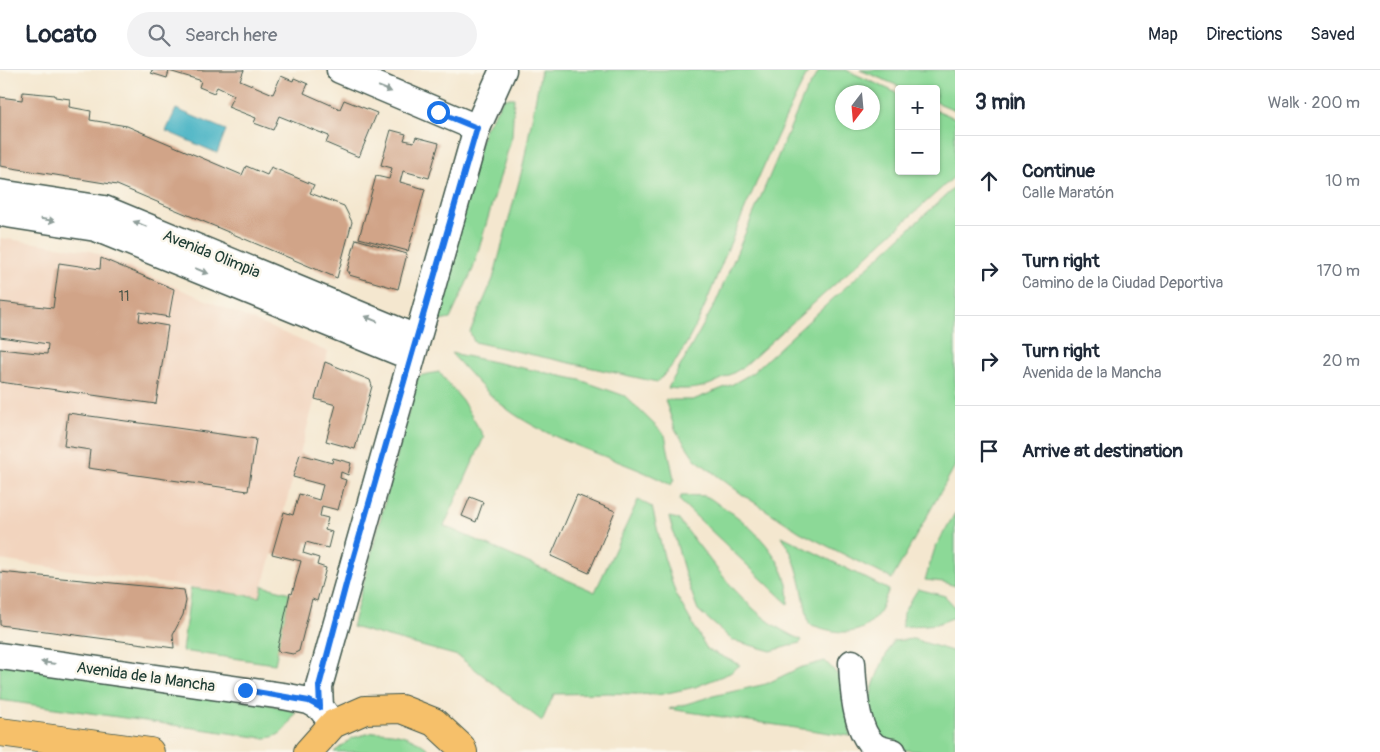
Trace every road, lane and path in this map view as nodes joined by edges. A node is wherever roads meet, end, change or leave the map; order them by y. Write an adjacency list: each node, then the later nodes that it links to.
1 (340, 70): 3 (street, one-way to 3)
2 (503, 70): 3 (street)
3 (477, 128): 6 (street)
4 (0, 193): 6 (street, Avenida Olimpia, one-way to 4)
5 (0, 213): 6 (street, Avenida Olimpia, one-way to 6)
6 (414, 347): 9 (street)
7 (0, 656): 9 (street, Avenida de la Mancha, one-way to 7)
8 (852, 663): 14 (street)
9 (327, 716): 12 (main road); 13 (main road)
10 (0, 732): 11 (main road)
11 (150, 752)
12 (308, 752)
13 (463, 752)
14 (893, 752)

